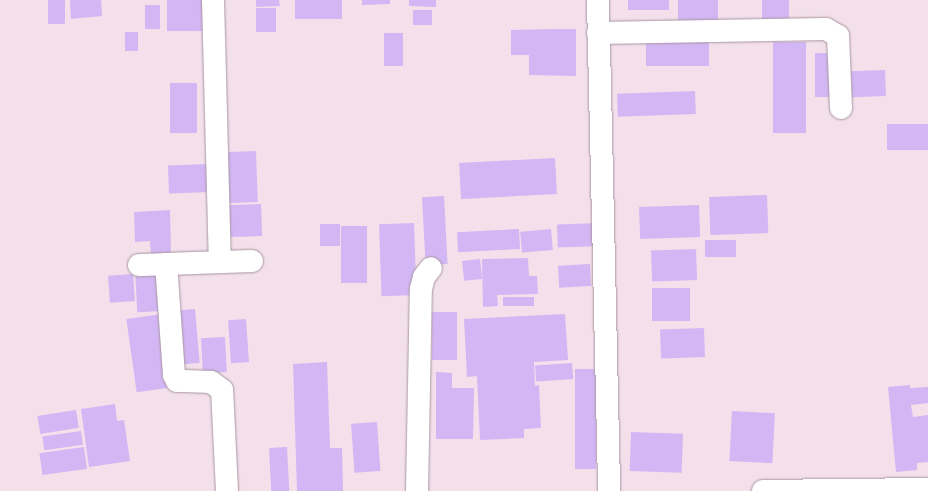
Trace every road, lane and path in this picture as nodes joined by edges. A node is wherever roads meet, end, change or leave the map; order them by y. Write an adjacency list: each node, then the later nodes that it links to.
1 (213, 0): 6 (street)
2 (598, 0): 3 (street)
3 (598, 33): 4 (street); 13 (street)
4 (841, 108)
5 (252, 260): 6 (street)
6 (220, 262): 7 (street)
7 (166, 264): 8 (street); 11 (street)
8 (139, 265)
9 (431, 268): 12 (street)
10 (928, 489): 14 (street)
11 (227, 491)
12 (417, 491)
13 (609, 491)
14 (763, 491)

